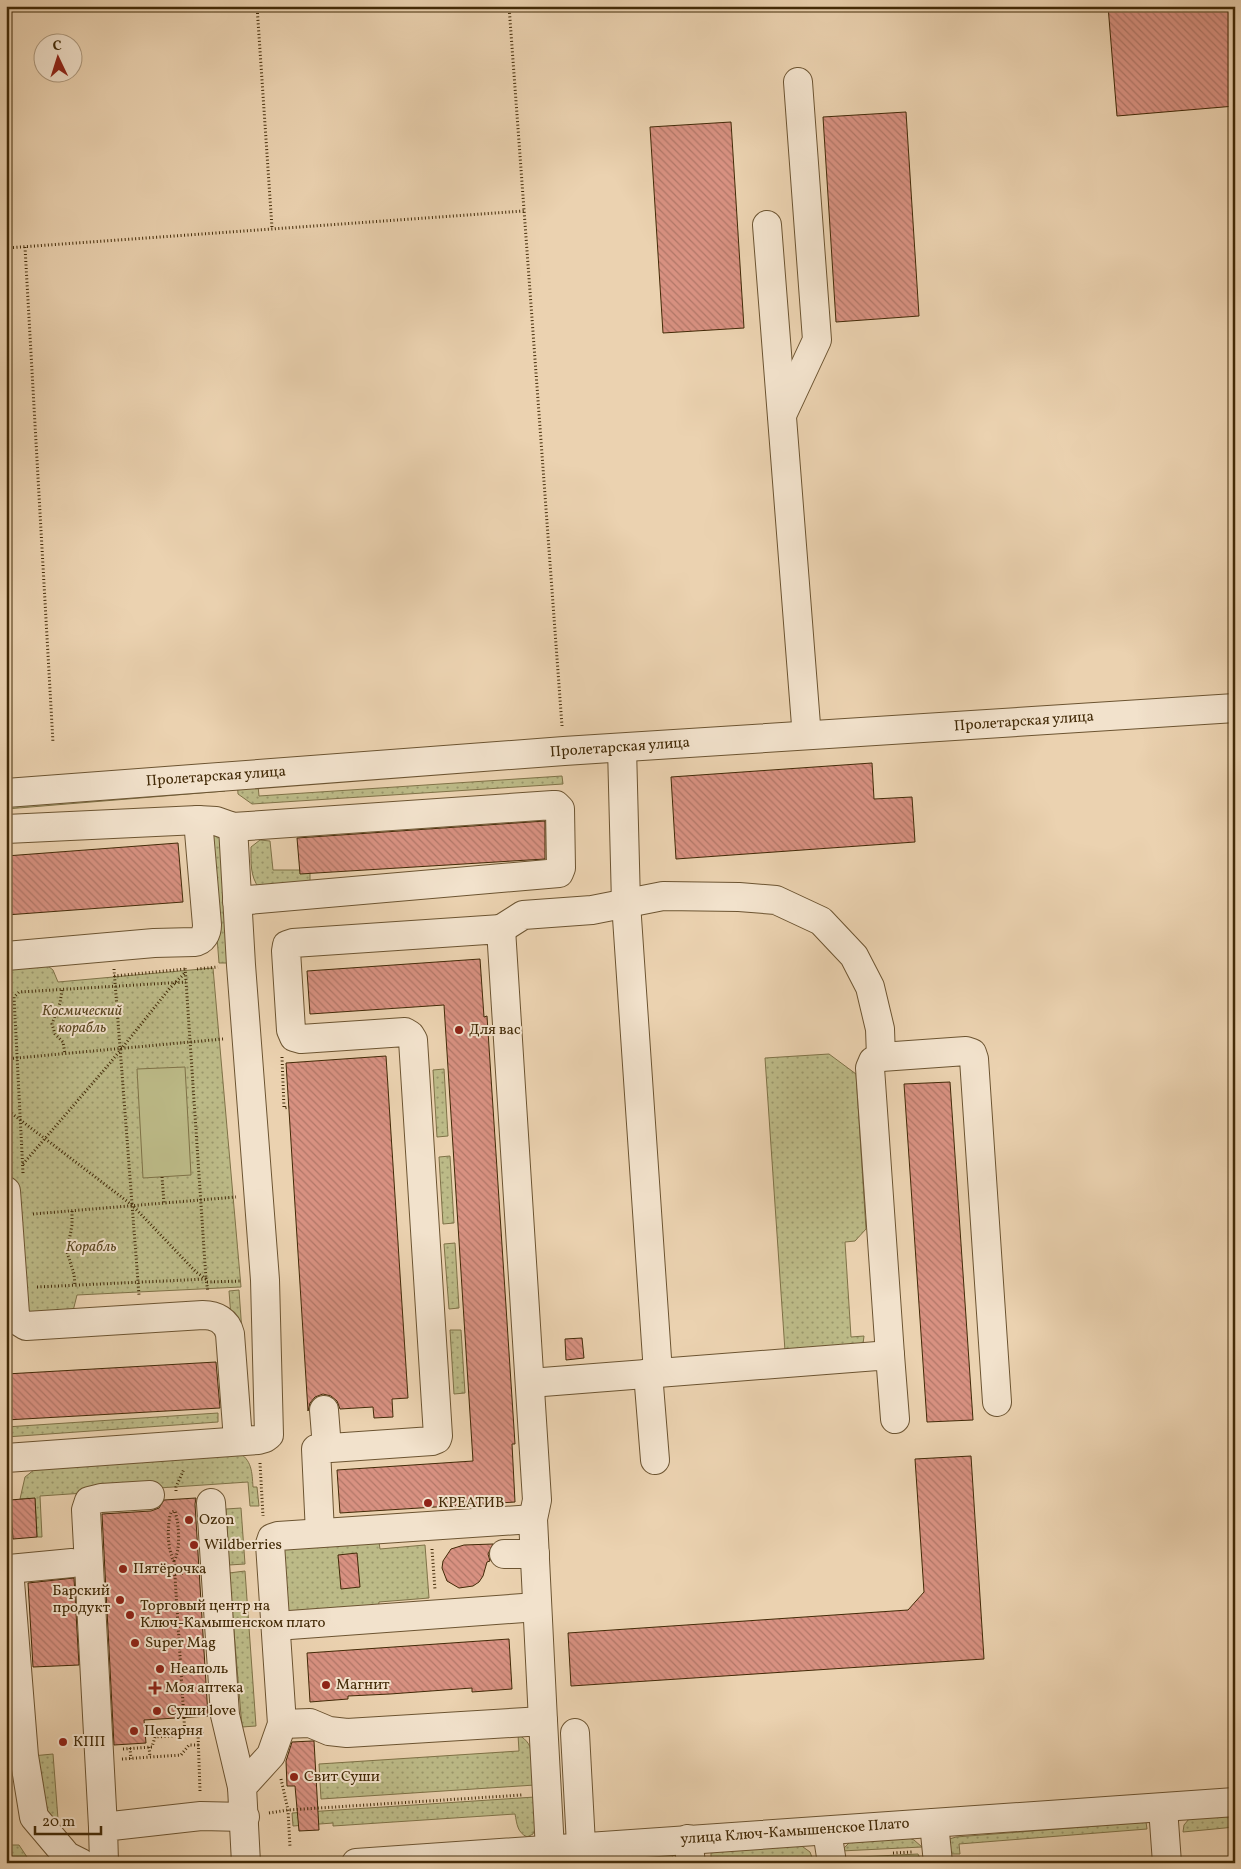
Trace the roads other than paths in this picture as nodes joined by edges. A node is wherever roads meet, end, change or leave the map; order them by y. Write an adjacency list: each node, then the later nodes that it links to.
1 (798, 82): 3 (street)
2 (767, 225): 3 (street)
3 (782, 416): 5 (street)
4 (1235, 708): 6 (street, Пролетарская улица)
5 (806, 725)
6 (622, 748): 7 (street, Пролетарская улица); 12 (street)
7 (6, 793)
8 (198, 820): 9 (street); 10 (street); 14 (street)
9 (233, 827): 11 (street); 11 (street)
10 (6, 829)
11 (237, 901): 23 (street)
12 (626, 904): 13 (street); 15 (street); 18 (street)
13 (501, 929): 19 (street); 24 (street)
14 (6, 956)
15 (881, 1057): 17 (street); 20 (street)
16 (14, 1187): 23 (street)
17 (890, 1355): 18 (street); 22 (street)
18 (653, 1373): 19 (street); 26 (street)
19 (530, 1383): 29 (street)
20 (997, 1402)
21 (324, 1410): 24 (street)
22 (895, 1419)
23 (248, 1440): 25 (street)
24 (327, 1448): 30 (street)
25 (6, 1458)
26 (655, 1460)
27 (163, 1495): 45 (street)
28 (211, 1503): 40 (street)
29 (533, 1519): 30 (street); 32 (street)
30 (320, 1533): 36 (street)
31 (504, 1554): 32 (street)
32 (535, 1554): 35 (street)
33 (72, 1563): 34 (street)
34 (8, 1569): 50 (street)
35 (537, 1607): 36 (street); 37 (street)
36 (276, 1626): 38 (street)
37 (543, 1721): 38 (street); 47 (street)
38 (282, 1724): 40 (street)
39 (575, 1733): 49 (street)
40 (242, 1787): 43 (street)
41 (1235, 1802): 42 (street, улица Ключ-Камышенское Плато)
42 (1163, 1808): 44 (street, улица Ключ-Камышенское Плато); 56 (street)
43 (245, 1817): 45 (street); 52 (street)
44 (934, 1823): 46 (street, улица Ключ-Камышенское Плато); 55 (street)
45 (103, 1827): 51 (street)
46 (828, 1831): 48 (street, улица Ключ-Камышенское Плато); 54 (street)
47 (550, 1850): 49 (street, улица Ключ-Камышенское Плато); 53 (street, улица Ключ-Камышенское Плато)
48 (690, 1851): 49 (street, улица Ключ-Камышенское Плато)
49 (581, 1856)
50 (81, 1863)
51 (104, 1863)
52 (246, 1863)
53 (356, 1863)
54 (832, 1863)
55 (938, 1863)
56 (1167, 1863)

